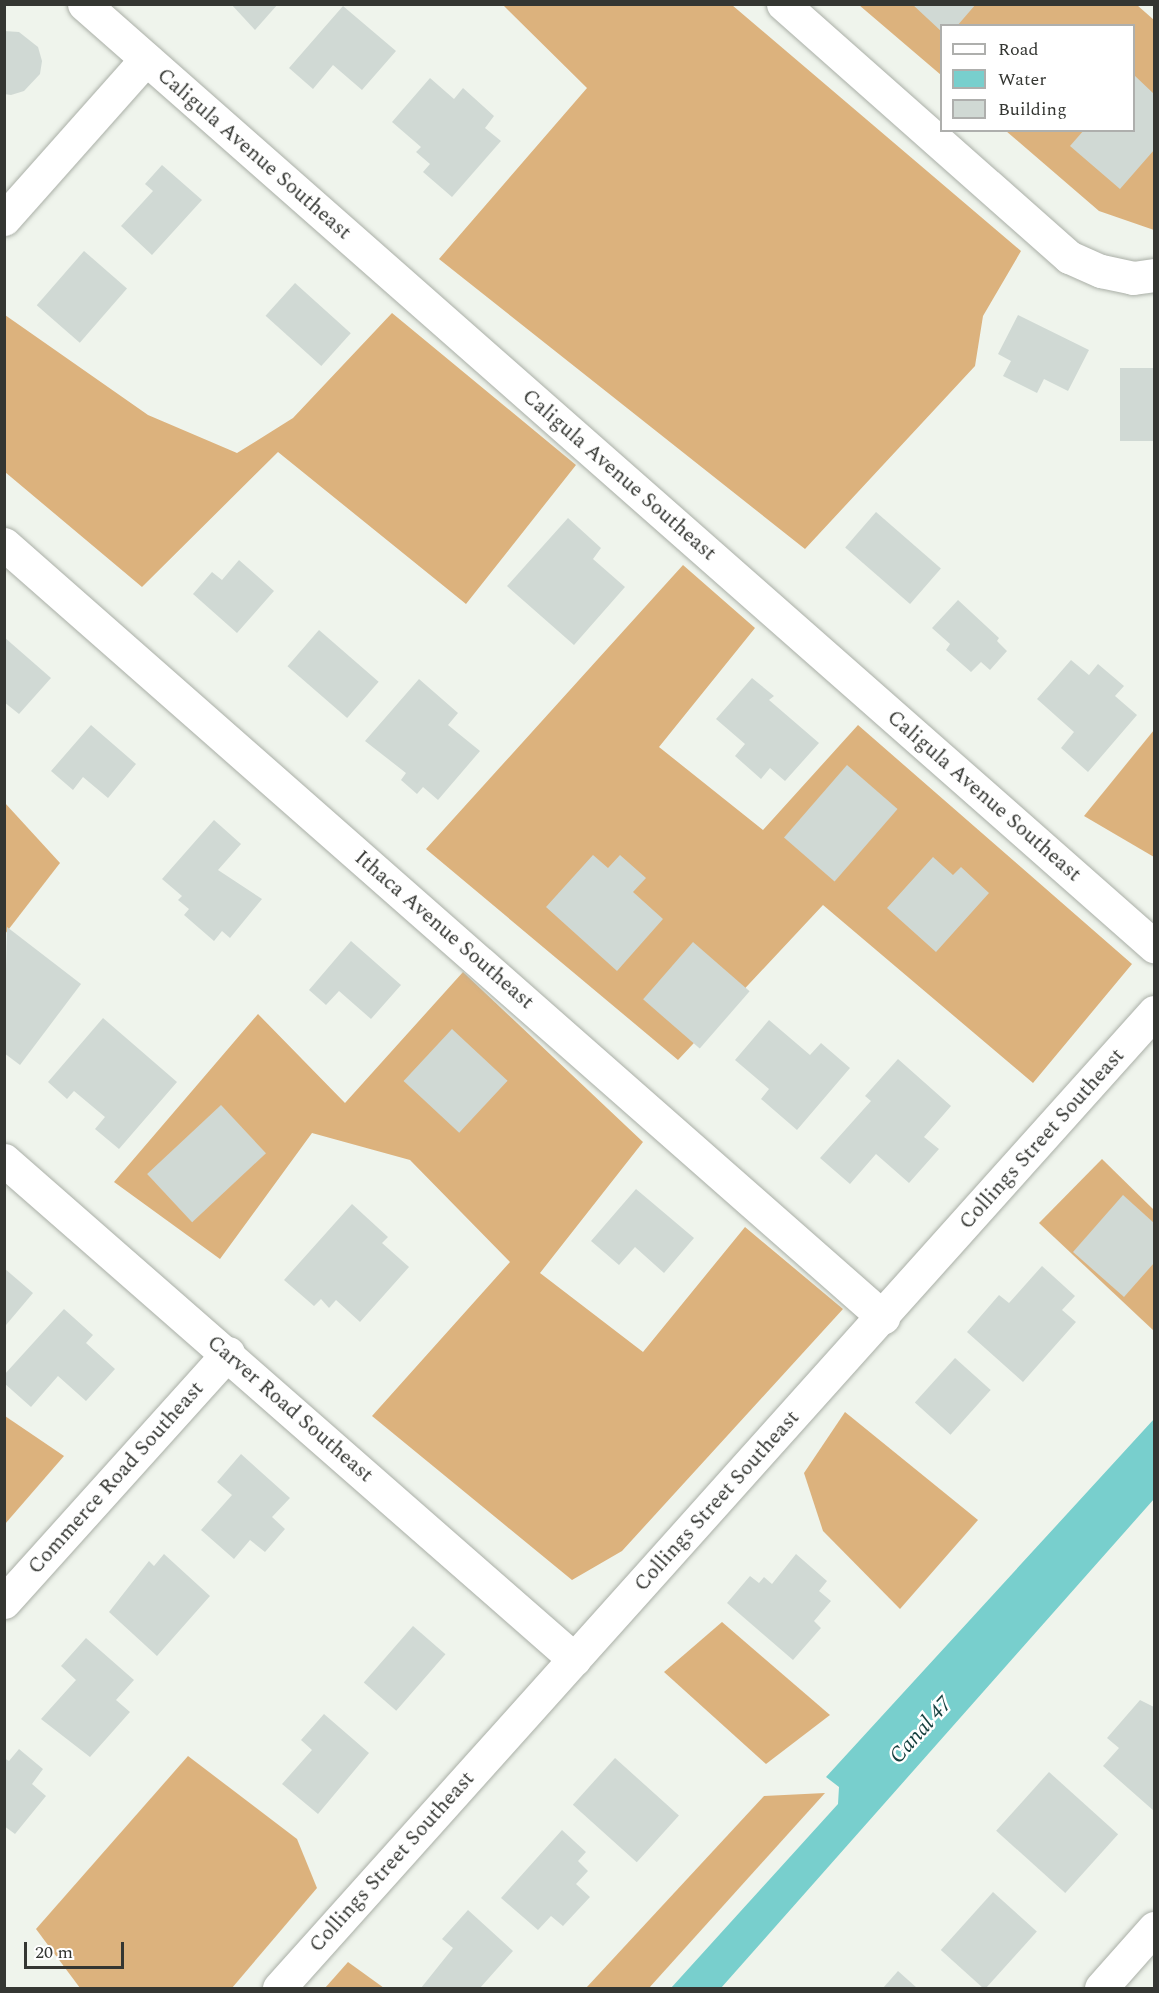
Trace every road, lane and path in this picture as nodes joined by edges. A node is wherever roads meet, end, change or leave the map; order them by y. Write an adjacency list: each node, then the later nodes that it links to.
1 (84, 4): 3 (street, Caligula Avenue Southeast)
2 (783, 4): 5 (street)
3 (146, 59): 4 (street); 7 (street, Caligula Avenue Southeast)
4 (4, 219)
5 (1155, 275)
6 (4, 544): 10 (street, Ithaca Avenue Southeast)
7 (1155, 946)
8 (1155, 1012): 10 (street, Collings Street Southeast)
9 (4, 1160): 11 (street, Carver Road Southeast)
10 (883, 1317): 13 (street, Collings Street Southeast)
11 (228, 1353): 12 (street, Commerce Road Southeast); 13 (street, Carver Road Southeast)
12 (4, 1602)
13 (574, 1659): 15 (street, Collings Street Southeast)
14 (1155, 1928): 16 (street)
15 (279, 1989)
16 (1101, 1989)

